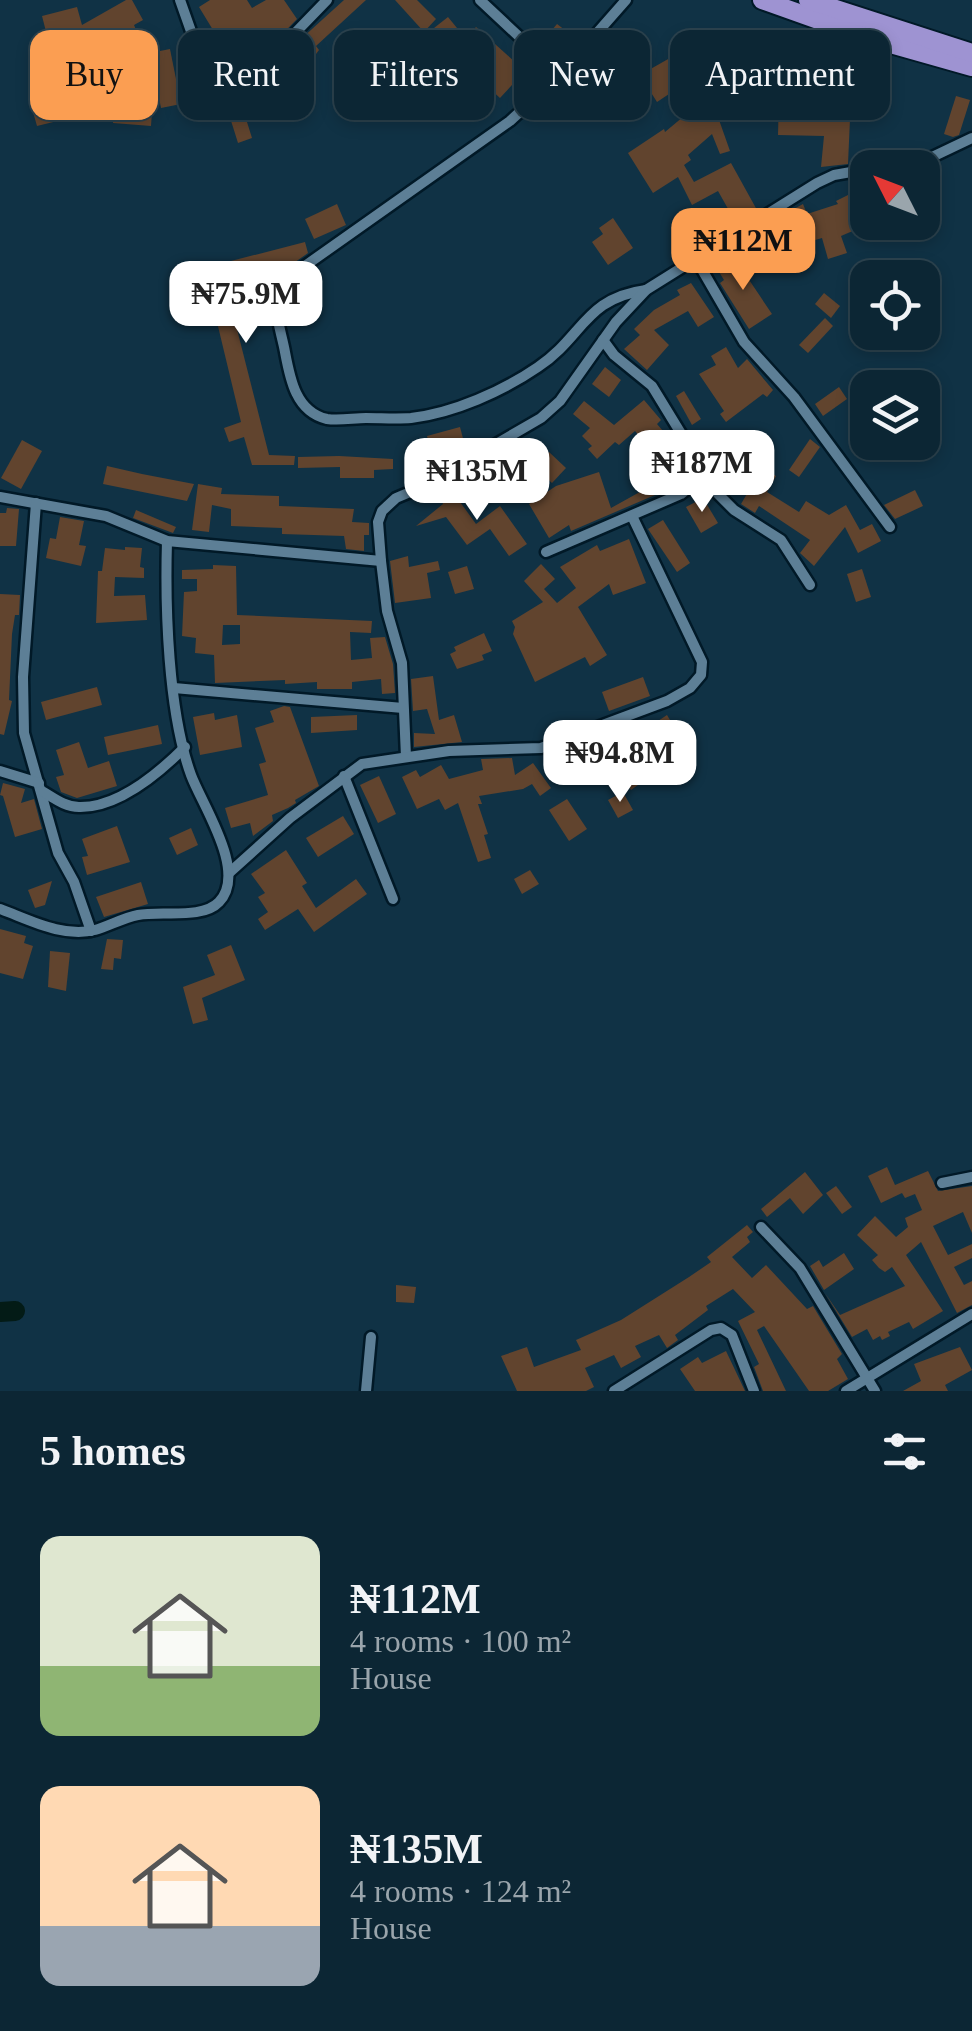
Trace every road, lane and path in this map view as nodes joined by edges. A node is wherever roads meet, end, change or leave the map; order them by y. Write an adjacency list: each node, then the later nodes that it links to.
1 (180, 0): 2 (street)
2 (327, 0)
3 (480, 0): 8 (street)
4 (626, 0): 7 (street)
5 (762, 0): 10 (highway)
6 (808, 0): 9 (highway)
7 (600, 30)
8 (514, 32)
9 (972, 53)
10 (972, 67)
11 (514, 117): 16 (street)
12 (972, 138): 13 (street)
13 (940, 153)
14 (850, 172): 15 (street)
15 (697, 260): 16 (street); 22 (street)
16 (646, 290): 17 (street)
17 (602, 340): 18 (street); 25 (street)
18 (706, 474): 21 (street); 26 (street)
19 (0, 496): 20 (street)
20 (36, 503): 23 (street); 33 (street)
21 (632, 516): 24 (street); 30 (street)
22 (890, 527)
23 (167, 540): 25 (street); 27 (street)
24 (546, 552)
25 (380, 561): 28 (street)
26 (810, 586)
27 (174, 688): 28 (street); 29 (street)
28 (403, 708): 30 (street)
29 (184, 748): 33 (street); 34 (street)
30 (406, 758): 32 (street)
31 (0, 771): 33 (street)
32 (344, 776): 34 (street); 35 (street)
33 (40, 787): 37 (street)
34 (229, 873): 37 (street)
35 (392, 899)
36 (0, 909): 37 (street)
37 (92, 931)
38 (972, 1176): 39 (street)
39 (942, 1183)
40 (760, 1226): 43 (street)
41 (972, 1314): 43 (street)
42 (370, 1336): 44 (street)
43 (866, 1380): 47 (street); 48 (street)
44 (366, 1391)
45 (614, 1391): 46 (street)
46 (754, 1391)
47 (846, 1391)
48 (875, 1391)

